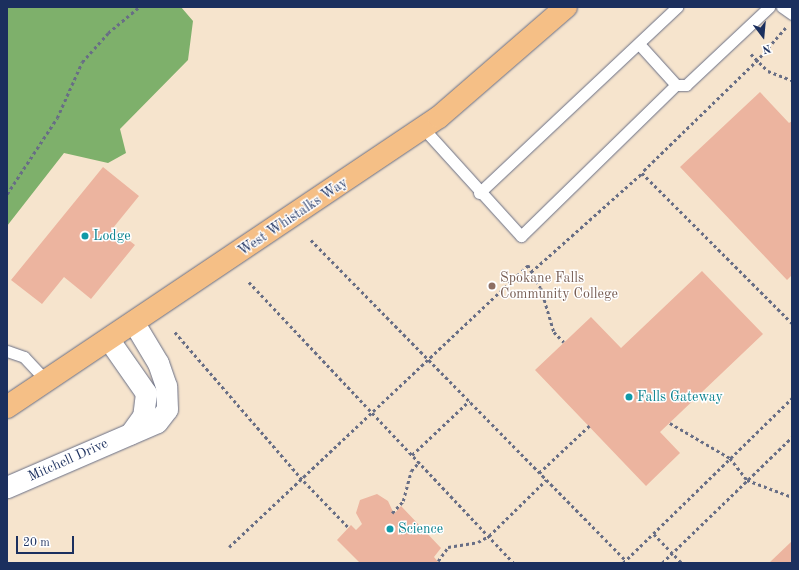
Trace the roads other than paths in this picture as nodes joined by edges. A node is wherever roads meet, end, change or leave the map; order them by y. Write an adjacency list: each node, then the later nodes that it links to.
1 (566, 7): 8 (main road, West Whistalks Way)
2 (677, 7): 6 (lane)
3 (769, 7): 7 (lane)
4 (782, 7): 5 (lane)
5 (792, 14)
6 (639, 44): 7 (lane); 9 (lane)
7 (676, 85): 9 (lane)
8 (423, 128): 9 (lane); 10 (main road, West Whistalks Way)
9 (479, 194)
10 (134, 324): 11 (main road, West Whistalks Way); 15 (street, Mitchell Drive)
11 (109, 340): 13 (main road, West Whistalks Way); 15 (street)
12 (7, 351): 13 (lane)
13 (47, 382): 14 (main road, West Whistalks Way)
14 (7, 408)
15 (130, 434): 16 (street, Mitchell Drive)
16 (7, 487)

